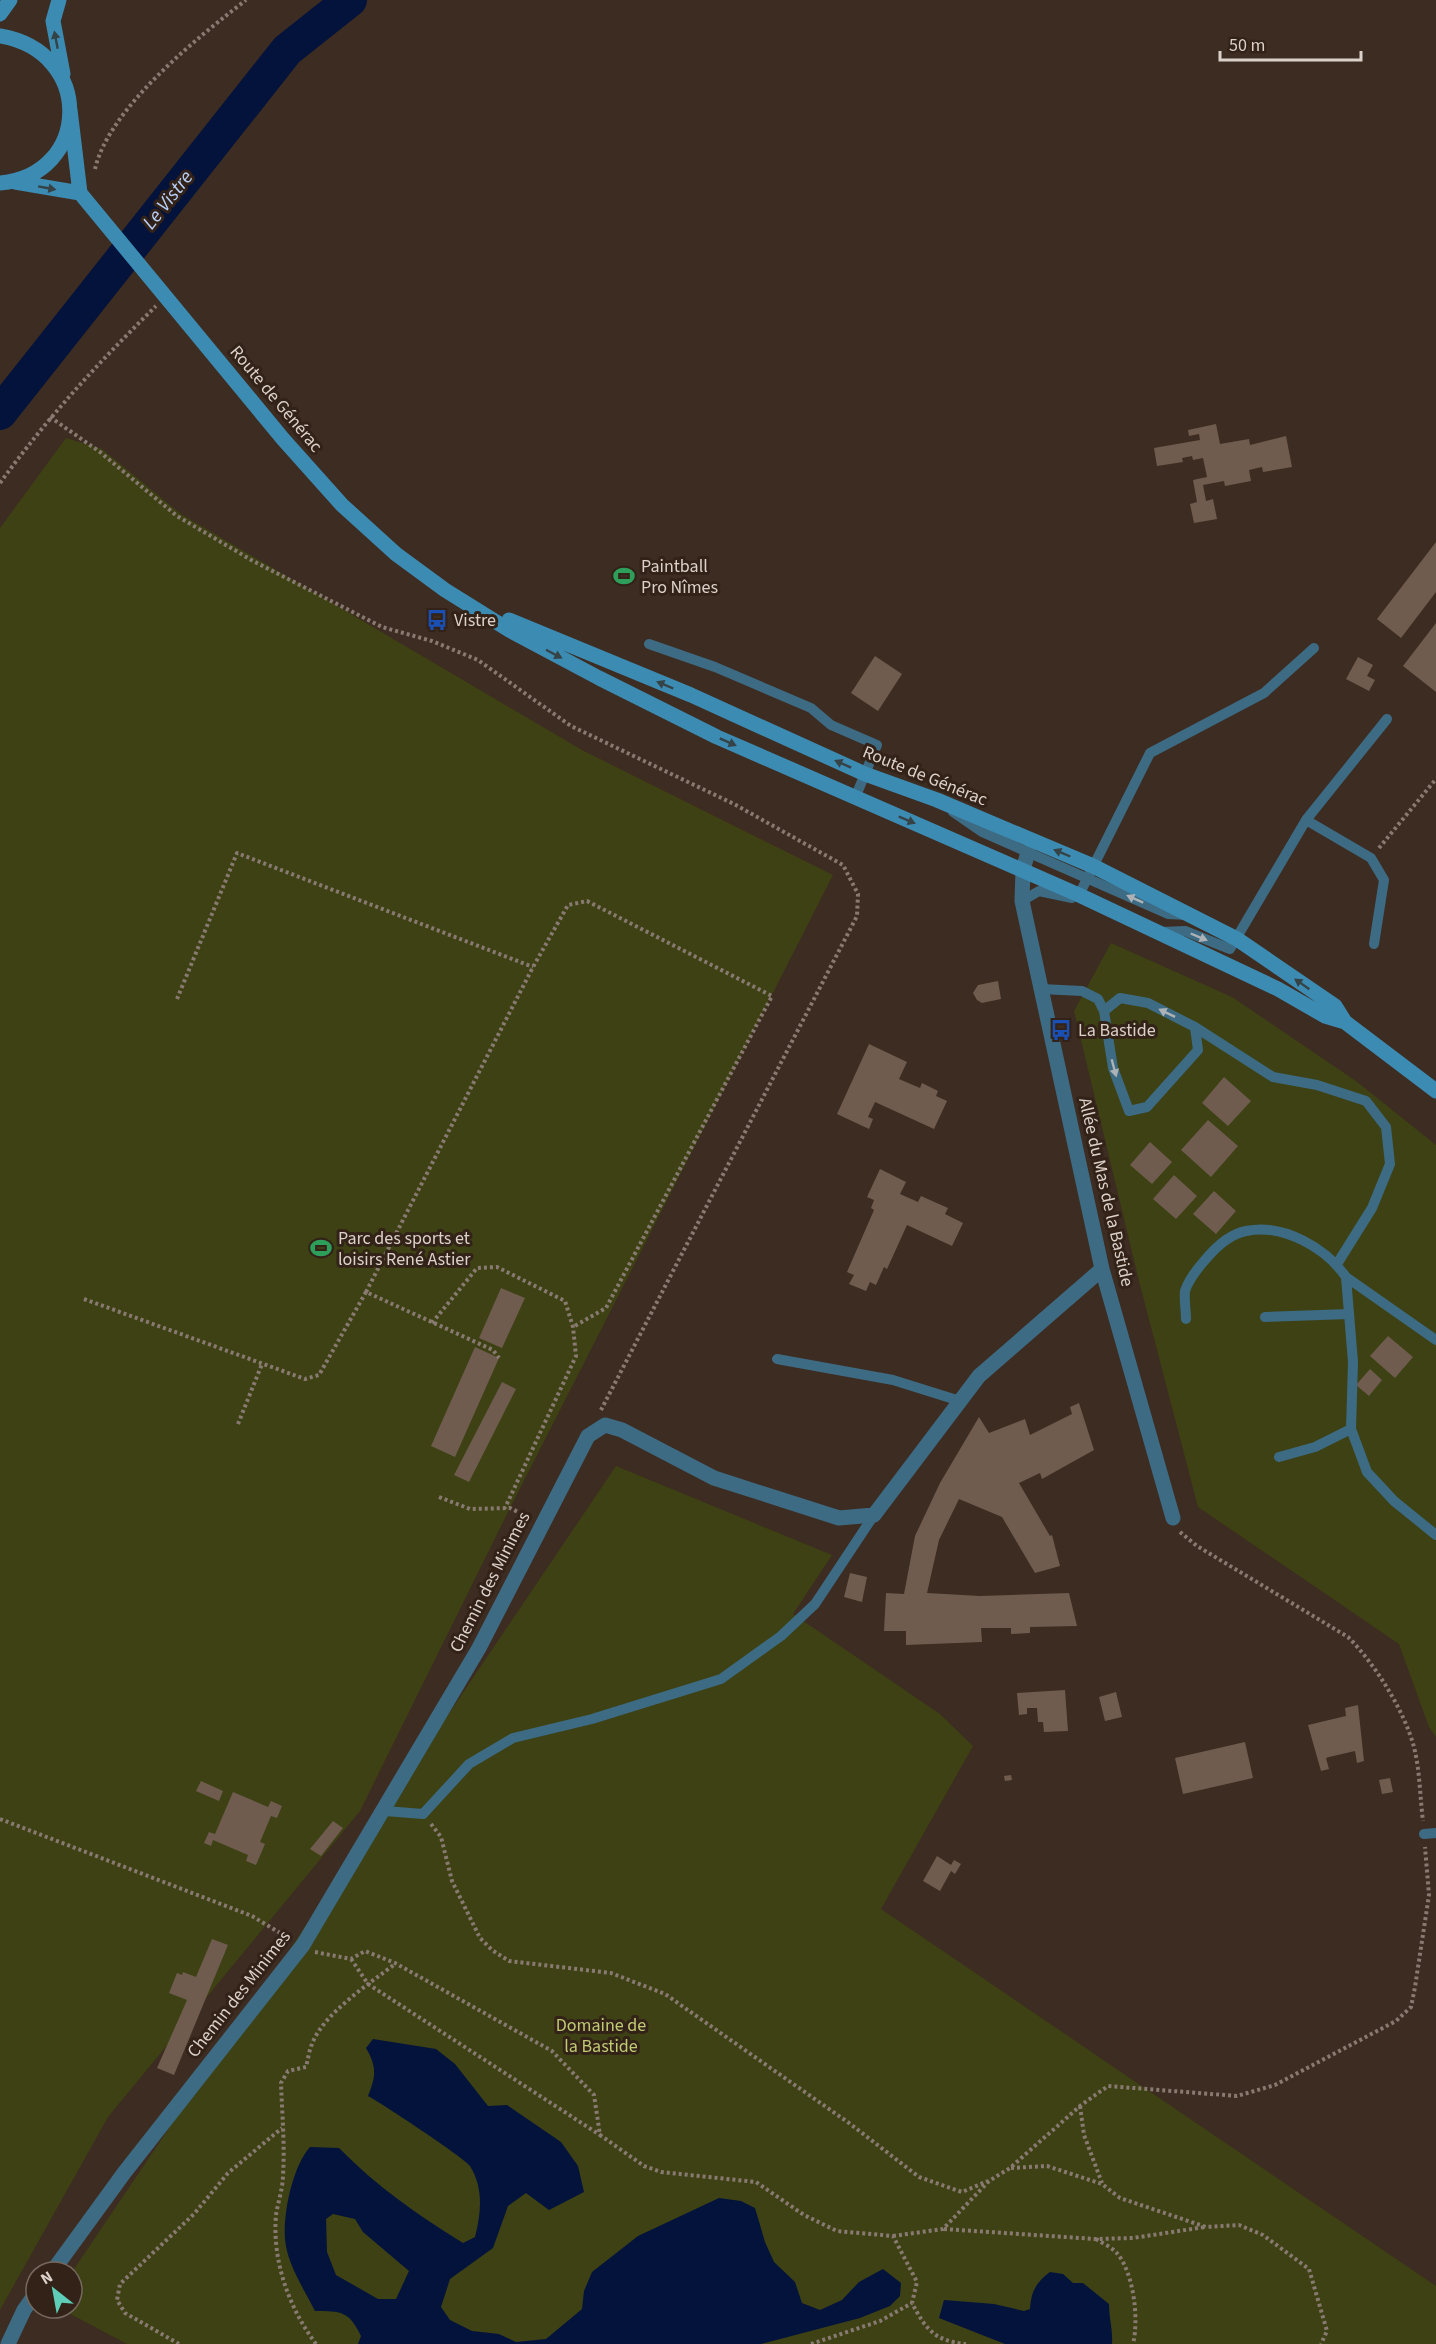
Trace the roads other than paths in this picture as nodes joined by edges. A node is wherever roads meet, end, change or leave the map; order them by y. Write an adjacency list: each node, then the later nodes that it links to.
1 (10, 0): 3 (street)
2 (59, 0): 5 (street, one-way to 2)
3 (0, 14)
4 (0, 36): 5 (street)
5 (64, 80): 6 (street)
6 (70, 110): 7 (street); 8 (street)
7 (7, 183): 8 (street, one-way to 8)
8 (80, 193): 9 (street, Route de Générac)
9 (468, 603): 13 (street, Route de Générac, one-way to 9); 14 (street, Route de Générac, one-way to 14)
10 (649, 644): 13 (lane)
11 (1314, 648): 19 (lane)
12 (1387, 719): 16 (lane)
13 (865, 774): 14 (lane); 15 (street, Route de Générac)
14 (856, 795): 18 (street, Route de Générac, one-way to 18)
15 (937, 800): 17 (lane); 19 (street, Route de Générac, one-way to 15)
16 (1306, 820): 23 (lane); 24 (lane)
17 (1028, 852): 18 (street, Allée du Mas de la Bastide); 19 (lane)
18 (1023, 870): 20 (street, Route de Générac); 21 (street, Allée du Mas de la Bastide)
19 (1090, 872): 20 (lane); 23 (street, Route de Générac, one-way to 19)
20 (1079, 895): 22 (street, Route de Générac)
21 (1022, 901): 25 (street, Allée du Mas de la Bastide); 26 (lane)
22 (1155, 932): 23 (lane, one-way to 23); 26 (street, Route de Générac)
23 (1237, 939): 28 (street, Route de Générac, one-way to 23)
24 (1374, 944)
25 (1041, 989): 27 (lane); 32 (street, Allée du Mas de la Bastide)
26 (1278, 989): 28 (street, Route de Générac)
27 (1104, 1011): 29 (lane, one-way to 27); 29 (lane, one-way to 29)
28 (1345, 1022): 30 (street, Route de Générac)
29 (1195, 1027): 31 (lane)
30 (1436, 1091)
31 (1337, 1264): 33 (lane); 36 (lane)
32 (1102, 1269): 39 (street); 43 (street, Allée du Mas de la Bastide)
33 (1346, 1277): 34 (lane); 37 (lane)
34 (1349, 1314): 35 (lane); 40 (lane)
35 (1265, 1317)
36 (1186, 1319)
37 (1436, 1341)
38 (777, 1359): 39 (lane)
39 (960, 1401): 42 (street)
40 (1351, 1429): 41 (lane); 44 (lane)
41 (1279, 1457)
42 (874, 1515): 45 (lane); 45 (street, Chemin des Minimes)
43 (1173, 1518)
44 (1436, 1535)
45 (385, 1811): 48 (street, Chemin des Minimes)
46 (1436, 1833): 47 (lane)
47 (1424, 1834)
48 (61, 2260)
49 (24, 2310): 50 (street)
50 (8, 2344)

